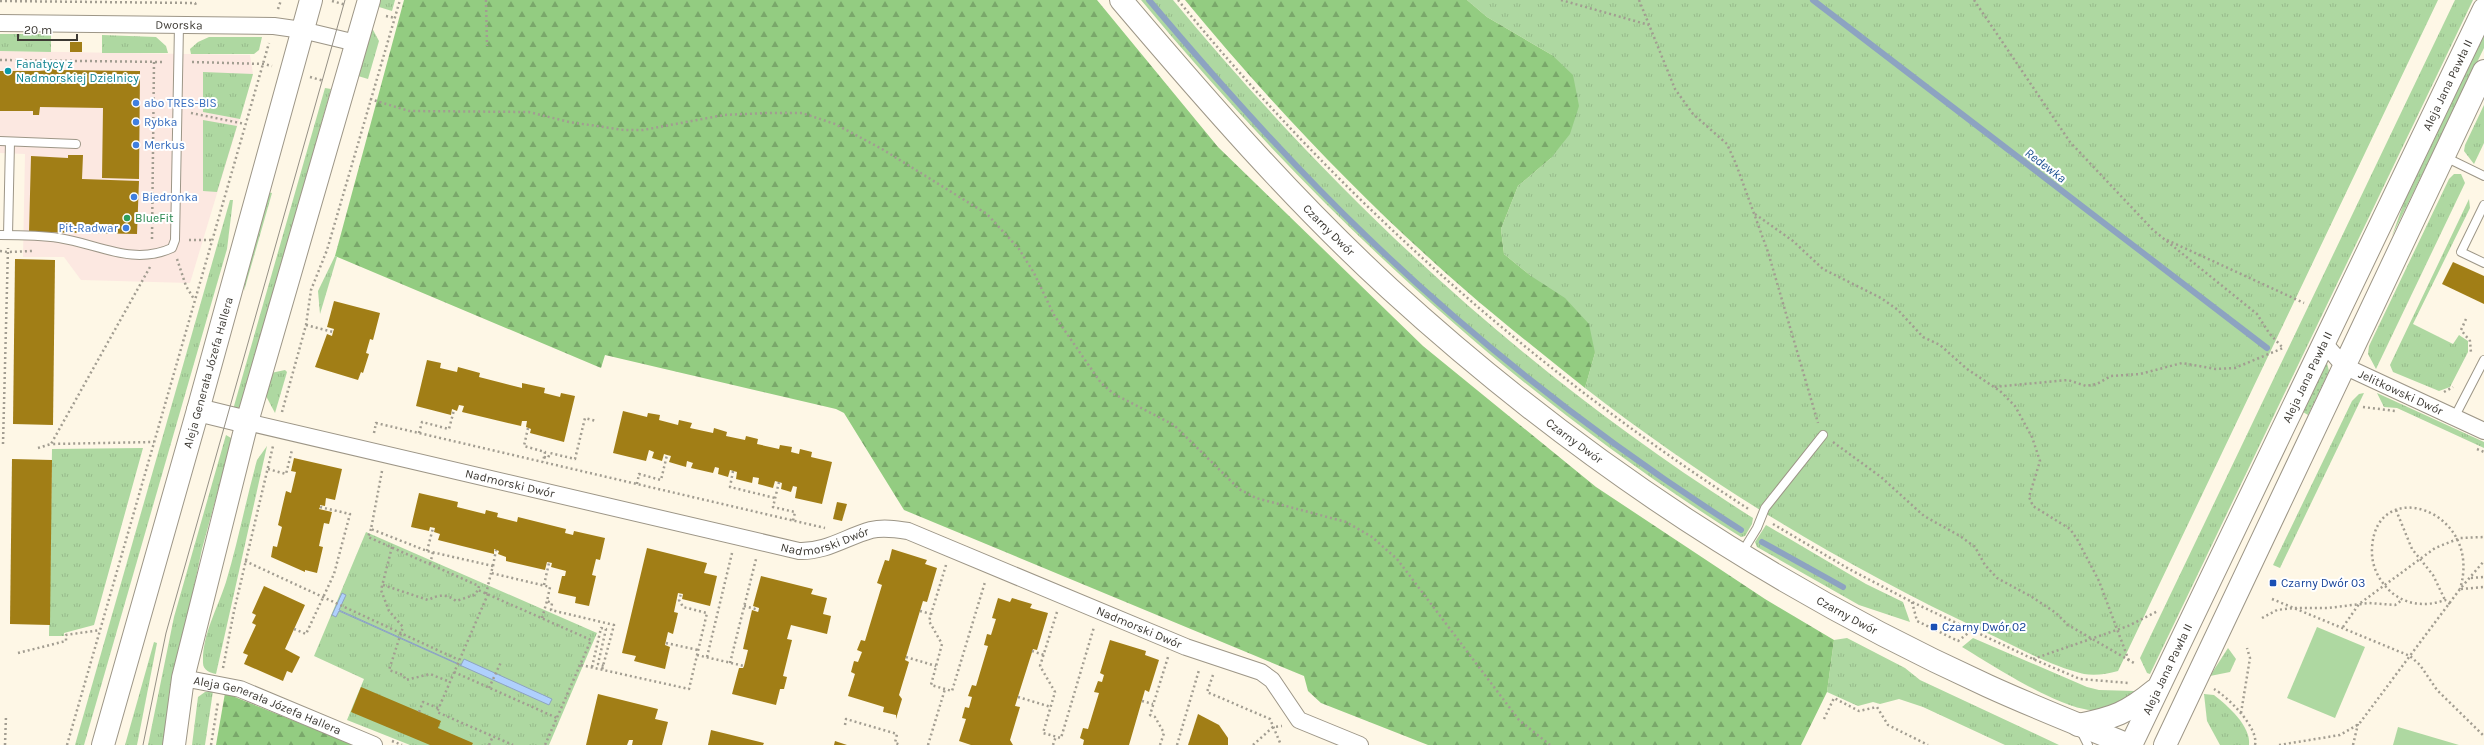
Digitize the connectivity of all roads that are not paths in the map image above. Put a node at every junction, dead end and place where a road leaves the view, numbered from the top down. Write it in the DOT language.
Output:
graph roads {
  1 [pos="311,0"];
  2 [pos="369,0"];
  3 [pos="1121,0"];
  4 [pos="2484,9"];
  5 [pos="0,23"];
  6 [pos="179,25"];
  7 [pos="302,30"];
  8 [pos="356,42"];
  9 [pos="2484,71"];
  10 [pos="0,141"];
  11 [pos="10,142"];
  12 [pos="76,144"];
  13 [pos="2443,156"];
  14 [pos="2484,176"];
  15 [pos="2484,205"];
  16 [pos="4,235"];
  17 [pos="2484,263"];
  18 [pos="2324,343"];
  19 [pos="2484,360"];
  20 [pos="2344,366"];
  21 [pos="198,410"];
  22 [pos="2454,418"];
  23 [pos="247,422"];
  24 [pos="2484,431"];
  25 [pos="1823,435"];
  26 [pos="1740,555"];
  27 [pos="183,678"];
  28 [pos="2159,686"];
  29 [pos="2078,724"];
  30 [pos="102,745"];
  31 [pos="174,745"];
  32 [pos="374,745"];
  33 [pos="1360,745"];
  34 [pos="2088,745"];
  35 [pos="2130,745"];
  36 [pos="2165,745"];
  1 -- 7 [label="main road, Aleja Generała Józefa Hallera"];
  2 -- 8 [label="main road, Aleja Generała Józefa Hallera"];
  3 -- 26 [label="main road, Czarny Dwór"];
  4 -- 18 [label="main road, Aleja Jana Pawła II"];
  5 -- 6 [label="street, Dworska"];
  6 -- 7 [label="street, Dworska"];
  6 -- 16 [label="lane"];
  7 -- 8 [label="street, Dworska"];
  7 -- 21 [label="main road, Aleja Generała Józefa Hallera"];
  8 -- 23 [label="main road, Aleja Generała Józefa Hallera"];
  9 -- 13 [label="main road"];
  10 -- 11 [label="lane"];
  11 -- 12 [label="lane"];
  11 -- 16 [label="lane"];
  13 -- 14 [label="lane"];
  13 -- 20 [label="main road"];
  15 -- 17 [label="lane"];
  18 -- 20 [label="street, Jelitkowski Dwór"];
  18 -- 28 [label="main road, Aleja Jana Pawła II"];
  19 -- 22 [label="lane"];
  20 -- 22 [label="street, Jelitkowski Dwór"];
  20 -- 36 [label="main road"];
  21 -- 23 [label="main road"];
  21 -- 30 [label="main road, Aleja Generała Józefa Hallera"];
  22 -- 24 [label="street, Jelitkowski Dwór"];
  23 -- 27 [label="main road, Aleja Generała Józefa Hallera"];
  23 -- 33 [label="street, Nadmorski Dwór"];
  25 -- 26 [label="lane"];
  26 -- 29 [label="main road, Czarny Dwór"];
  27 -- 31 [label="main road, Aleja Generała Józefa Hallera"];
  27 -- 32 [label="street, Aleja Generała Józefa Hallera"];
  28 -- 29 [label="main road"];
  28 -- 35 [label="main road, Aleja Jana Pawła II"];
  29 -- 34 [label="lane"];
  29 -- 35 [label="main road, Czarny Dwór"];
}
